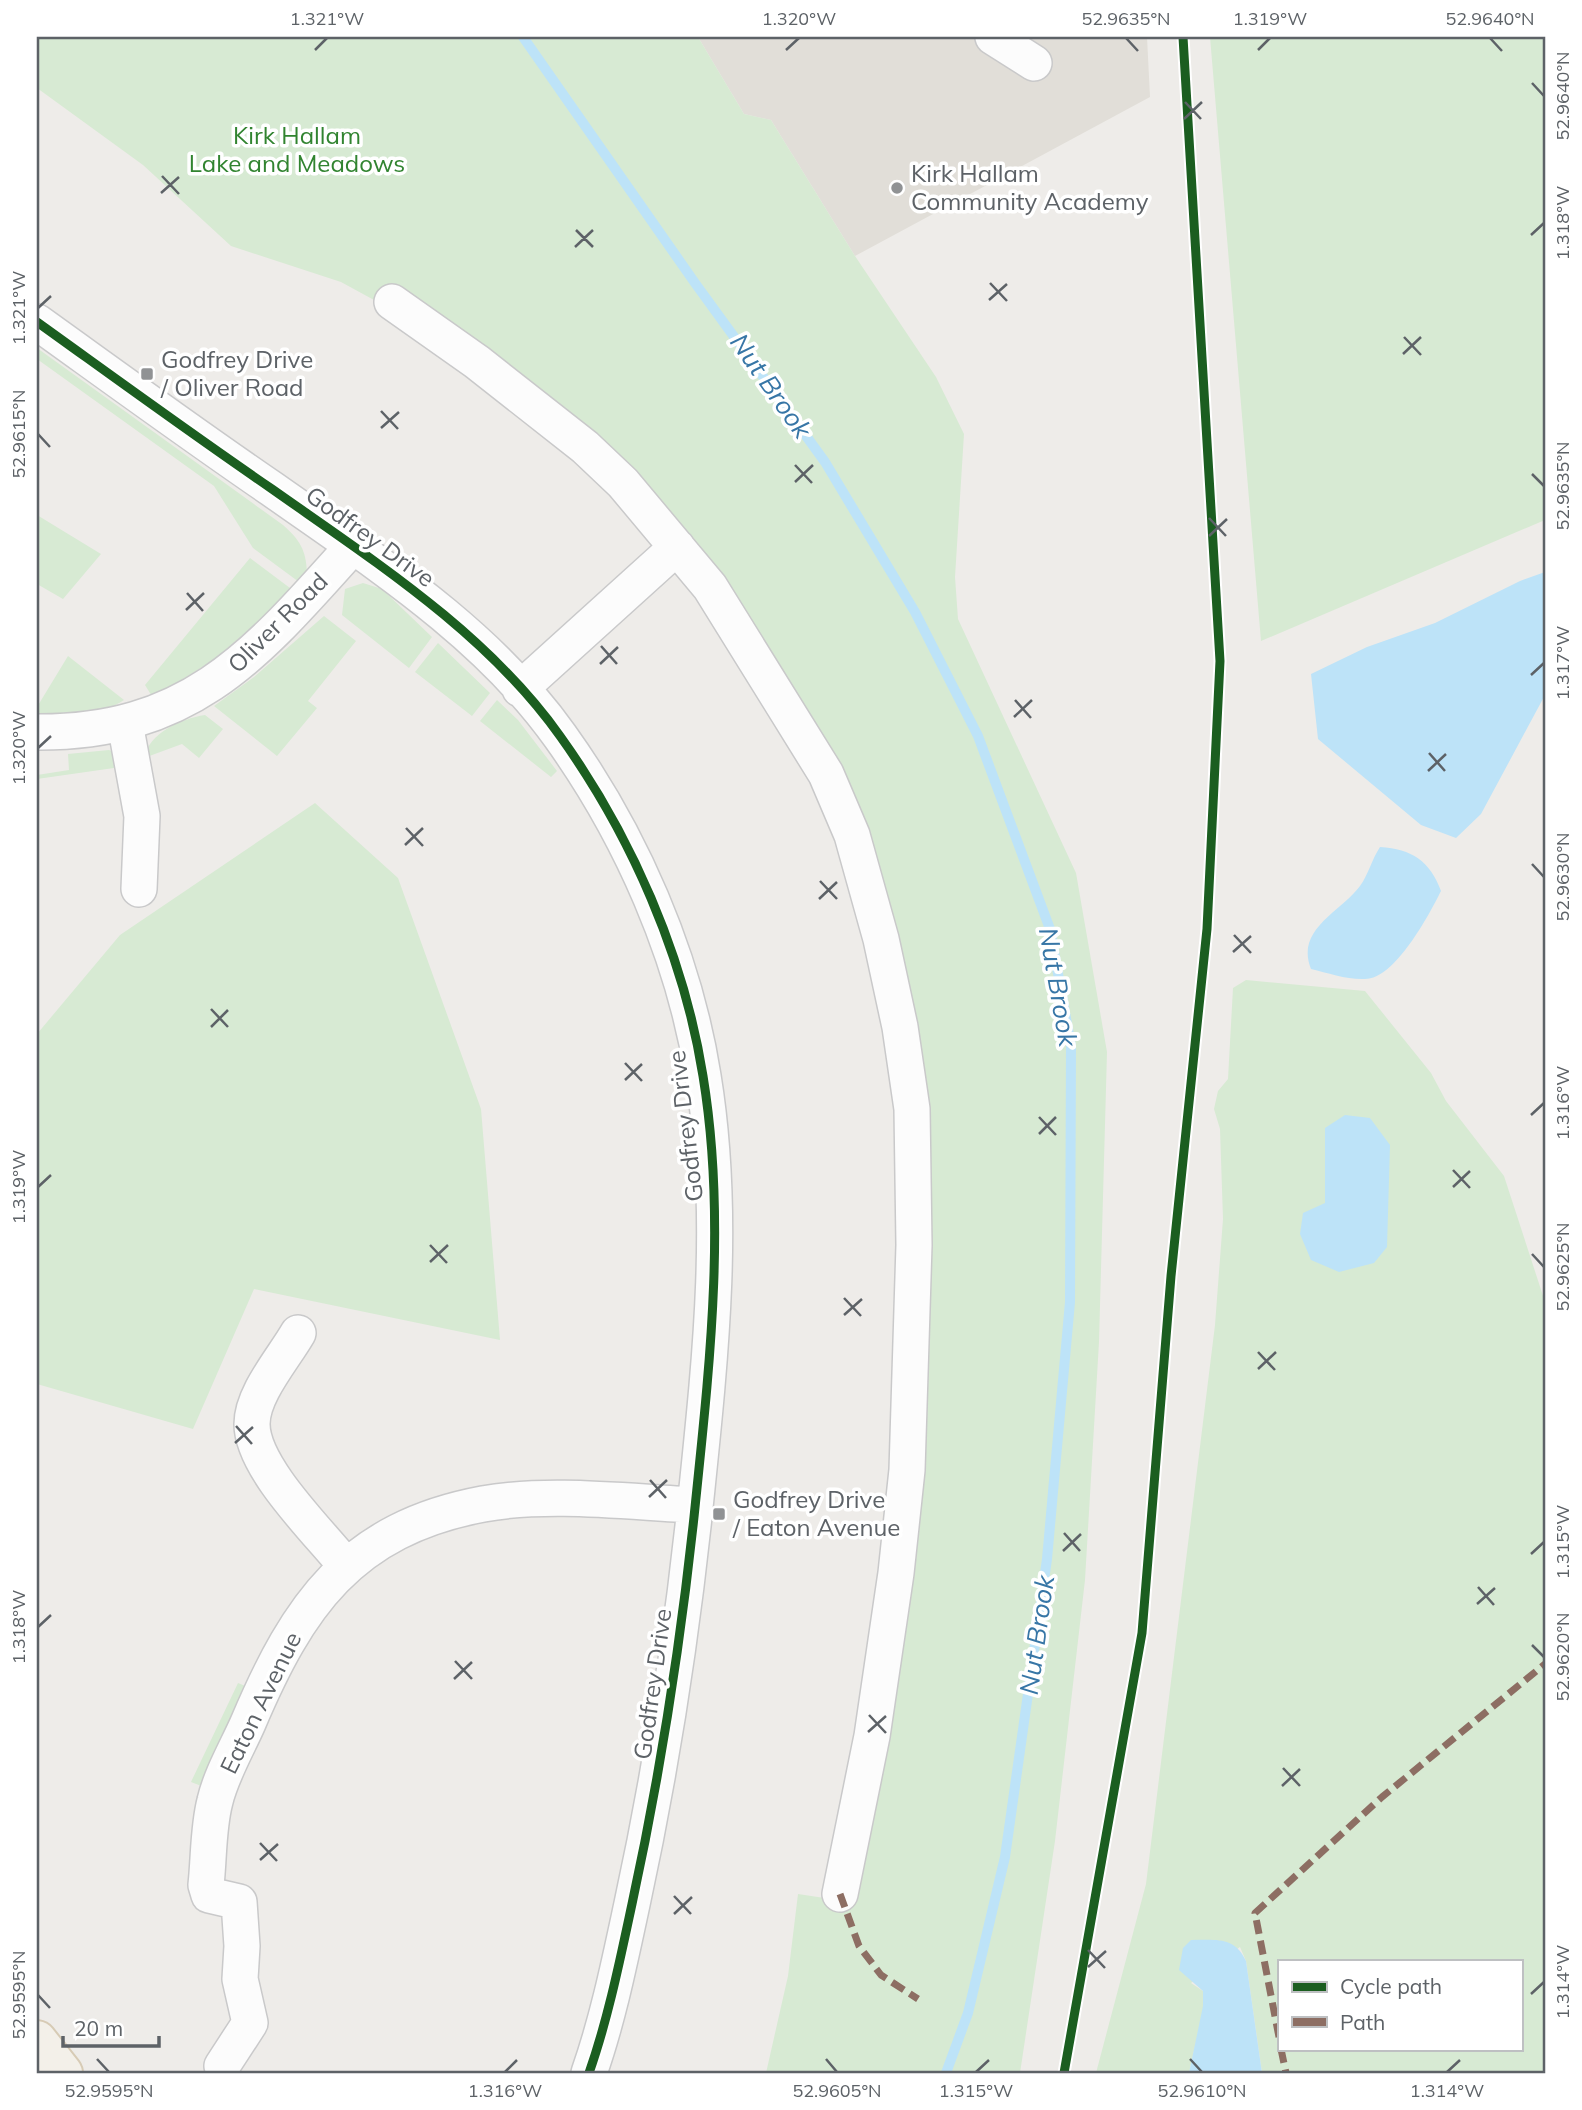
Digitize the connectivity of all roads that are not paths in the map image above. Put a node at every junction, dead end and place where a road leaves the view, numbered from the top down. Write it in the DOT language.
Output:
graph roads {
  1 [pos="993,37"];
  2 [pos="1034,63"];
  3 [pos="392,302"];
  4 [pos="37,322"];
  5 [pos="353,546"];
  6 [pos="677,547"];
  7 [pos="520,689"];
  8 [pos="125,723"];
  9 [pos="37,732"];
  10 [pos="139,889"];
  11 [pos="298,1333"];
  12 [pos="695,1505"];
  13 [pos="346,1566"];
  14 [pos="839,1894"];
  15 [pos="37,2040"];
  16 [pos="222,2066"];
  17 [pos="63,2073"];
  18 [pos="589,2073"];
  1 -- 2 [label="street"];
  3 -- 6 [label="street"];
  4 -- 5 [label="street, Godfrey Drive"];
  5 -- 7 [label="street, Godfrey Drive"];
  5 -- 8 [label="street, Oliver Road"];
  6 -- 7 [label="street"];
  6 -- 14 [label="street"];
  7 -- 12 [label="street, Godfrey Drive"];
  8 -- 9 [label="street, Oliver Road"];
  8 -- 10 [label="street"];
  11 -- 13 [label="street"];
  12 -- 13 [label="street, Eaton Avenue"];
  12 -- 18 [label="street, Godfrey Drive"];
  13 -- 16 [label="street, Eaton Avenue"];
  15 -- 17 [label="main road"];
}
